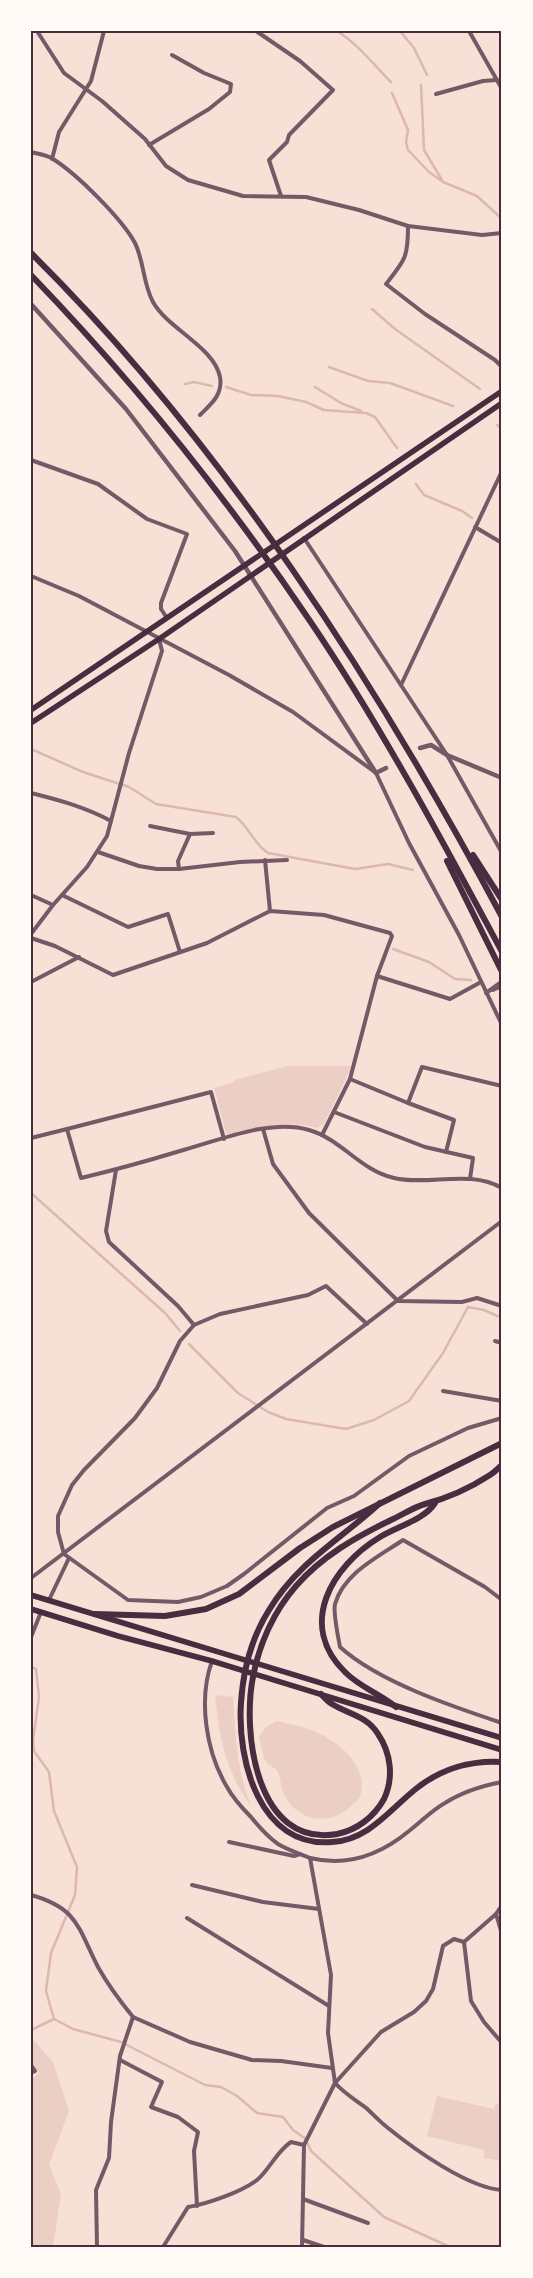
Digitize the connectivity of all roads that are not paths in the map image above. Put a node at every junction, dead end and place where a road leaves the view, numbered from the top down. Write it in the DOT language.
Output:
graph roads {
  1 [pos="37,31"];
  2 [pos="104,31"];
  3 [pos="256,31"];
  4 [pos="469,31"];
  5 [pos="172,55"];
  6 [pos="497,80"];
  7 [pos="502,89"];
  8 [pos="86,90"];
  9 [pos="436,94"];
  10 [pos="149,145"];
  11 [pos="31,152"];
  12 [pos="52,159"];
  13 [pos="280,196"];
  14 [pos="408,226"];
  15 [pos="502,234"];
  16 [pos="31,253"];
  17 [pos="31,275"];
  18 [pos="31,304"];
  19 [pos="502,367"];
  20 [pos="502,390"];
  21 [pos="502,403"];
  22 [pos="200,415"];
  23 [pos="31,460"];
  24 [pos="502,471"];
  25 [pos="475,527"];
  26 [pos="304,538"];
  27 [pos="502,543"];
  28 [pos="245,565"];
  29 [pos="251,575"];
  30 [pos="31,576"];
  31 [pos="167,618"];
  32 [pos="146,632"];
  33 [pos="159,639"];
  34 [pos="401,684"];
  35 [pos="31,710"];
  36 [pos="31,723"];
  37 [pos="420,748"];
  38 [pos="447,755"];
  39 [pos="386,768"];
  40 [pos="376,774"];
  41 [pos="502,778"];
  42 [pos="428,784"];
  43 [pos="411,788"];
  44 [pos="31,793"];
  45 [pos="111,820"];
  46 [pos="150,826"];
  47 [pos="212,832"];
  48 [pos="190,834"];
  49 [pos="98,852"];
  50 [pos="502,853"];
  51 [pos="265,860"];
  52 [pos="287,860"];
  53 [pos="179,870"];
  54 [pos="31,895"];
  55 [pos="62,895"];
  56 [pos="502,900"];
  57 [pos="53,905"];
  58 [pos="270,911"];
  59 [pos="502,917"];
  60 [pos="31,934"];
  61 [pos="31,938"];
  62 [pos="180,952"];
  63 [pos="502,952"];
  64 [pos="79,957"];
  65 [pos="502,972"];
  66 [pos="377,976"];
  67 [pos="31,982"];
  68 [pos="481,982"];
  69 [pos="501,984"];
  70 [pos="486,993"];
  71 [pos="502,1025"];
  72 [pos="350,1078"];
  73 [pos="502,1086"];
  74 [pos="408,1103"];
  75 [pos="334,1112"];
  76 [pos="67,1129"];
  77 [pos="263,1129"];
  78 [pos="322,1135"];
  79 [pos="31,1138"];
  80 [pos="224,1139"];
  81 [pos="446,1152"];
  82 [pos="116,1170"];
  83 [pos="470,1179"];
  84 [pos="502,1188"];
  85 [pos="502,1221"];
  86 [pos="398,1301"];
  87 [pos="502,1306"];
  88 [pos="367,1324"];
  89 [pos="194,1325"];
  90 [pos="495,1341"];
  91 [pos="502,1343"];
  92 [pos="443,1391"];
  93 [pos="502,1401"];
  94 [pos="502,1418"];
  95 [pos="502,1443"];
  96 [pos="502,1465"];
  97 [pos="502,1473"];
  98 [pos="492,1474"];
  99 [pos="380,1503"];
  100 [pos="435,1503"];
  101 [pos="64,1554"];
  102 [pos="69,1558"];
  103 [pos="31,1578"];
  104 [pos="31,1595"];
  105 [pos="49,1600"];
  106 [pos="502,1600"];
  107 [pos="31,1609"];
  108 [pos="41,1612"];
  109 [pos="95,1614"];
  110 [pos="31,1637"];
  111 [pos="212,1660"];
  112 [pos="321,1694"];
  113 [pos="396,1707"];
  114 [pos="502,1722"];
  115 [pos="502,1738"];
  116 [pos="502,1750"];
  117 [pos="502,1762"];
  118 [pos="502,1782"];
  119 [pos="229,1842"];
  120 [pos="300,1854"];
  121 [pos="310,1858"];
  122 [pos="192,1885"];
  123 [pos="31,1895"];
  124 [pos="502,1905"];
  125 [pos="319,1909"];
  126 [pos="496,1914"];
  127 [pos="187,1918"];
  128 [pos="502,1934"];
  129 [pos="464,1942"];
  130 [pos="329,2006"];
  131 [pos="133,2017"];
  132 [pos="502,2043"];
  133 [pos="120,2060"];
  134 [pos="31,2066"];
  135 [pos="332,2068"];
  136 [pos="31,2073"];
  137 [pos="335,2083"];
  138 [pos="304,2145"];
  139 [pos="502,2190"];
  140 [pos="303,2199"];
  141 [pos="197,2206"];
  142 [pos="368,2224"];
  143 [pos="303,2240"];
  144 [pos="97,2247"];
  145 [pos="163,2247"];
  146 [pos="302,2247"];
  147 [pos="324,2247"];
  1 -- 8 [label="street"];
  2 -- 8 [label="street"];
  3 -- 13 [label="street"];
  4 -- 6 [label="street"];
  5 -- 10 [label="street"];
  6 -- 7 [label="street"];
  6 -- 9 [label="street"];
  8 -- 10 [label="street"];
  8 -- 12 [label="street"];
  10 -- 13 [label="street"];
  11 -- 12 [label="street"];
  12 -- 22 [label="street"];
  13 -- 14 [label="street"];
  14 -- 15 [label="street"];
  14 -- 19 [label="street"];
  16 -- 42 [label="highway"];
  17 -- 43 [label="highway"];
  18 -- 28 [label="street"];
  20 -- 28 [label="main road"];
  21 -- 26 [label="main road"];
  23 -- 31 [label="street"];
  24 -- 25 [label="street"];
  25 -- 27 [label="street"];
  25 -- 34 [label="street"];
  26 -- 29 [label="main road"];
  26 -- 34 [label="street"];
  28 -- 29 [label="street"];
  28 -- 31 [label="main road"];
  29 -- 33 [label="main road"];
  29 -- 40 [label="street"];
  30 -- 32 [label="street"];
  31 -- 32 [label="main road"];
  32 -- 33 [label="street"];
  32 -- 35 [label="main road"];
  33 -- 36 [label="main road"];
  33 -- 40 [label="street"];
  33 -- 45 [label="street"];
  34 -- 38 [label="street"];
  37 -- 38 [label="street"];
  38 -- 41 [label="street"];
  38 -- 50 [label="street"];
  39 -- 40 [label="street"];
  40 -- 68 [label="street"];
  42 -- 56 [label="highway"];
  42 -- 59 [label="highway"];
  43 -- 63 [label="highway"];
  43 -- 65 [label="highway"];
  44 -- 45 [label="street"];
  45 -- 49 [label="street"];
  46 -- 48 [label="street"];
  47 -- 48 [label="street"];
  48 -- 53 [label="street"];
  49 -- 53 [label="street"];
  49 -- 55 [label="street"];
  51 -- 52 [label="street"];
  51 -- 53 [label="street"];
  51 -- 58 [label="street"];
  54 -- 57 [label="street"];
  55 -- 57 [label="street"];
  55 -- 62 [label="street"];
  57 -- 60 [label="street"];
  58 -- 62 [label="street"];
  58 -- 66 [label="street"];
  61 -- 64 [label="street"];
  62 -- 64 [label="street"];
  64 -- 67 [label="street"];
  66 -- 68 [label="street"];
  66 -- 72 [label="street"];
  68 -- 70 [label="street"];
  69 -- 70 [label="street"];
  70 -- 71 [label="street"];
  72 -- 74 [label="street"];
  72 -- 75 [label="street"];
  73 -- 74 [label="street"];
  74 -- 81 [label="street"];
  75 -- 78 [label="street"];
  75 -- 81 [label="street"];
  76 -- 79 [label="street"];
  76 -- 80 [label="street"];
  76 -- 82 [label="street"];
  77 -- 78 [label="street"];
  77 -- 80 [label="street"];
  77 -- 86 [label="street"];
  78 -- 83 [label="street"];
  80 -- 82 [label="street"];
  81 -- 83 [label="street"];
  82 -- 89 [label="street"];
  83 -- 84 [label="street"];
  85 -- 86 [label="street"];
  86 -- 87 [label="street"];
  86 -- 88 [label="street"];
  88 -- 89 [label="street"];
  88 -- 101 [label="street"];
  89 -- 101 [label="street"];
  90 -- 91 [label="street"];
  92 -- 93 [label="street"];
  94 -- 102 [label="street"];
  95 -- 99 [label="highway"];
  96 -- 98 [label="highway"];
  97 -- 98 [label="highway"];
  98 -- 100 [label="highway"];
  99 -- 109 [label="highway"];
  99 -- 117 [label="highway"];
  100 -- 112 [label="highway"];
  100 -- 113 [label="highway"];
  101 -- 102 [label="street"];
  101 -- 103 [label="street"];
  102 -- 105 [label="street"];
  104 -- 105 [label="main road"];
  105 -- 109 [label="main road"];
  106 -- 114 [label="street"];
  107 -- 108 [label="main road"];
  108 -- 110 [label="street"];
  108 -- 111 [label="main road"];
  109 -- 113 [label="main road"];
  111 -- 112 [label="main road"];
  111 -- 120 [label="street"];
  112 -- 116 [label="main road"];
  113 -- 115 [label="main road"];
  118 -- 121 [label="street"];
  119 -- 120 [label="street"];
  120 -- 121 [label="street"];
  121 -- 125 [label="street"];
  122 -- 125 [label="street"];
  123 -- 131 [label="street"];
  124 -- 126 [label="street"];
  125 -- 130 [label="street"];
  126 -- 128 [label="street"];
  126 -- 129 [label="street"];
  127 -- 130 [label="street"];
  129 -- 132 [label="street"];
  129 -- 137 [label="street"];
  130 -- 135 [label="street"];
  131 -- 133 [label="street"];
  131 -- 135 [label="street"];
  133 -- 141 [label="street"];
  133 -- 144 [label="street"];
  134 -- 136 [label="street"];
  135 -- 137 [label="street"];
  137 -- 138 [label="street"];
  137 -- 139 [label="street"];
  138 -- 140 [label="street"];
  138 -- 141 [label="street"];
  140 -- 142 [label="street"];
  140 -- 143 [label="street"];
  141 -- 145 [label="street"];
  143 -- 146 [label="street"];
  143 -- 147 [label="street"];
}
